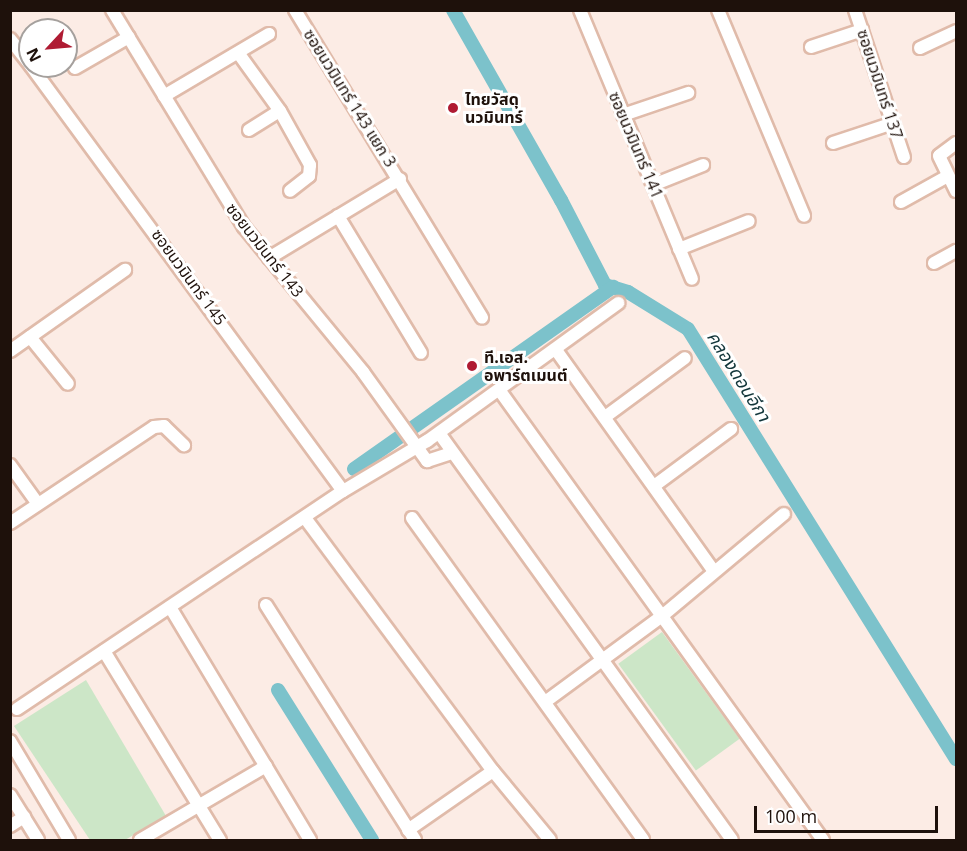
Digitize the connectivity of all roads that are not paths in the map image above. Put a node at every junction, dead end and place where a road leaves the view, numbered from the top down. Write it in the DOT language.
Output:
graph roads {
  1 [pos="112,10"];
  2 [pos="295,10"];
  3 [pos="580,10"];
  4 [pos="718,10"];
  5 [pos="855,10"];
  6 [pos="862,30"];
  7 [pos="957,31"];
  8 [pos="269,34"];
  9 [pos="129,37"];
  10 [pos="812,47"];
  11 [pos="920,48"];
  12 [pos="239,54"];
  13 [pos="78,66"];
  14 [pos="39,78"];
  15 [pos="688,93"];
  16 [pos="164,96"];
  17 [pos="280,111"];
  18 [pos="623,115"];
  19 [pos="893,123"];
  20 [pos="249,130"];
  21 [pos="833,142"];
  22 [pos="957,143"];
  23 [pos="904,157"];
  24 [pos="703,165"];
  25 [pos="948,176"];
  26 [pos="400,179"];
  27 [pos="653,185"];
  28 [pos="290,191"];
  29 [pos="957,191"];
  30 [pos="901,202"];
  31 [pos="338,216"];
  32 [pos="804,216"];
  33 [pos="749,221"];
  34 [pos="679,249"];
  35 [pos="957,251"];
  36 [pos="269,258"];
  37 [pos="934,263"];
  38 [pos="125,270"];
  39 [pos="692,279"];
  40 [pos="618,303"];
  41 [pos="482,318"];
  42 [pos="30,337"];
  43 [pos="556,350"];
  44 [pos="10,351"];
  45 [pos="421,353"];
  46 [pos="685,358"];
  47 [pos="68,384"];
  48 [pos="500,391"];
  49 [pos="605,417"];
  50 [pos="731,429"];
  51 [pos="439,433"];
  52 [pos="184,445"];
  53 [pos="418,447"];
  54 [pos="451,453"];
  55 [pos="10,465"];
  56 [pos="654,486"];
  57 [pos="343,491"];
  58 [pos="38,504"];
  59 [pos="784,514"];
  60 [pos="304,518"];
  61 [pos="412,518"];
  62 [pos="10,523"];
  63 [pos="713,570"];
  64 [pos="266,605"];
  65 [pos="170,607"];
  66 [pos="662,616"];
  67 [pos="104,651"];
  68 [pos="603,661"];
  69 [pos="544,702"];
  70 [pos="17,709"];
  71 [pos="10,741"];
  72 [pos="266,766"];
  73 [pos="493,771"];
  74 [pos="10,795"];
  75 [pos="199,805"];
  76 [pos="24,817"];
  77 [pos="10,826"];
  78 [pos="412,835"];
  79 [pos="38,840"];
  80 [pos="69,840"];
  81 [pos="141,840"];
  82 [pos="220,840"];
  83 [pos="310,840"];
  84 [pos="550,840"];
  85 [pos="644,840"];
  86 [pos="732,840"];
  87 [pos="823,840"];
  1 -- 9 [label="street, ซอยนวมินทร์ 143"];
  2 -- 26 [label="street, ซอยนวมินทร์ 143 แยก 3"];
  3 -- 18 [label="street, ซอยนวมินทร์ 141"];
  4 -- 32 [label="street"];
  5 -- 6 [label="street, ซอยนวมินทร์ 137"];
  6 -- 10 [label="street"];
  6 -- 19 [label="street, ซอยนวมินทร์ 137"];
  7 -- 11 [label="street"];
  8 -- 12 [label="street"];
  9 -- 13 [label="street"];
  9 -- 16 [label="street, ซอยนวมินทร์ 143"];
  12 -- 16 [label="street"];
  12 -- 17 [label="street"];
  14 -- 57 [label="street, ซอยนวมินทร์ 145"];
  15 -- 18 [label="street"];
  16 -- 36 [label="street, ซอยนวมินทร์ 143"];
  17 -- 20 [label="street"];
  17 -- 28 [label="street"];
  18 -- 27 [label="street, ซอยนวมินทร์ 141"];
  19 -- 21 [label="street"];
  19 -- 23 [label="street, ซอยนวมินทร์ 137"];
  22 -- 25 [label="street"];
  24 -- 27 [label="street"];
  25 -- 29 [label="street"];
  25 -- 30 [label="street"];
  26 -- 31 [label="street, ซอยนวมินทร์ 143 แยก 3"];
  26 -- 41 [label="street"];
  27 -- 34 [label="street, ซอยนวมินทร์ 141"];
  31 -- 36 [label="street, ซอยนวมินทร์ 143 แยก 3"];
  31 -- 45 [label="street"];
  33 -- 34 [label="street"];
  34 -- 39 [label="street, ซอยนวมินทร์ 141"];
  35 -- 37 [label="street"];
  36 -- 53 [label="street, ซอยนวมินทร์ 143"];
  38 -- 42 [label="street"];
  40 -- 43 [label="street"];
  42 -- 44 [label="street"];
  42 -- 47 [label="street"];
  43 -- 48 [label="street"];
  43 -- 49 [label="street"];
  46 -- 49 [label="street"];
  48 -- 51 [label="street"];
  48 -- 66 [label="street"];
  49 -- 56 [label="street"];
  50 -- 56 [label="street"];
  51 -- 53 [label="street"];
  51 -- 54 [label="street"];
  52 -- 58 [label="street"];
  53 -- 54 [label="street"];
  53 -- 57 [label="street"];
  54 -- 68 [label="street"];
  55 -- 58 [label="street"];
  56 -- 63 [label="street"];
  57 -- 60 [label="street"];
  58 -- 62 [label="street"];
  59 -- 63 [label="street"];
  60 -- 65 [label="street"];
  60 -- 73 [label="street"];
  61 -- 69 [label="street"];
  63 -- 66 [label="street"];
  64 -- 78 [label="street"];
  65 -- 67 [label="street"];
  65 -- 72 [label="street"];
  66 -- 68 [label="street"];
  66 -- 87 [label="street"];
  67 -- 70 [label="street"];
  67 -- 75 [label="street"];
  68 -- 69 [label="street"];
  68 -- 86 [label="street"];
  69 -- 85 [label="street"];
  71 -- 80 [label="street"];
  72 -- 75 [label="street"];
  72 -- 83 [label="street"];
  73 -- 78 [label="street"];
  73 -- 84 [label="street"];
  74 -- 76 [label="street"];
  75 -- 81 [label="street"];
  75 -- 82 [label="street"];
  76 -- 77 [label="street"];
  76 -- 79 [label="street"];
}
